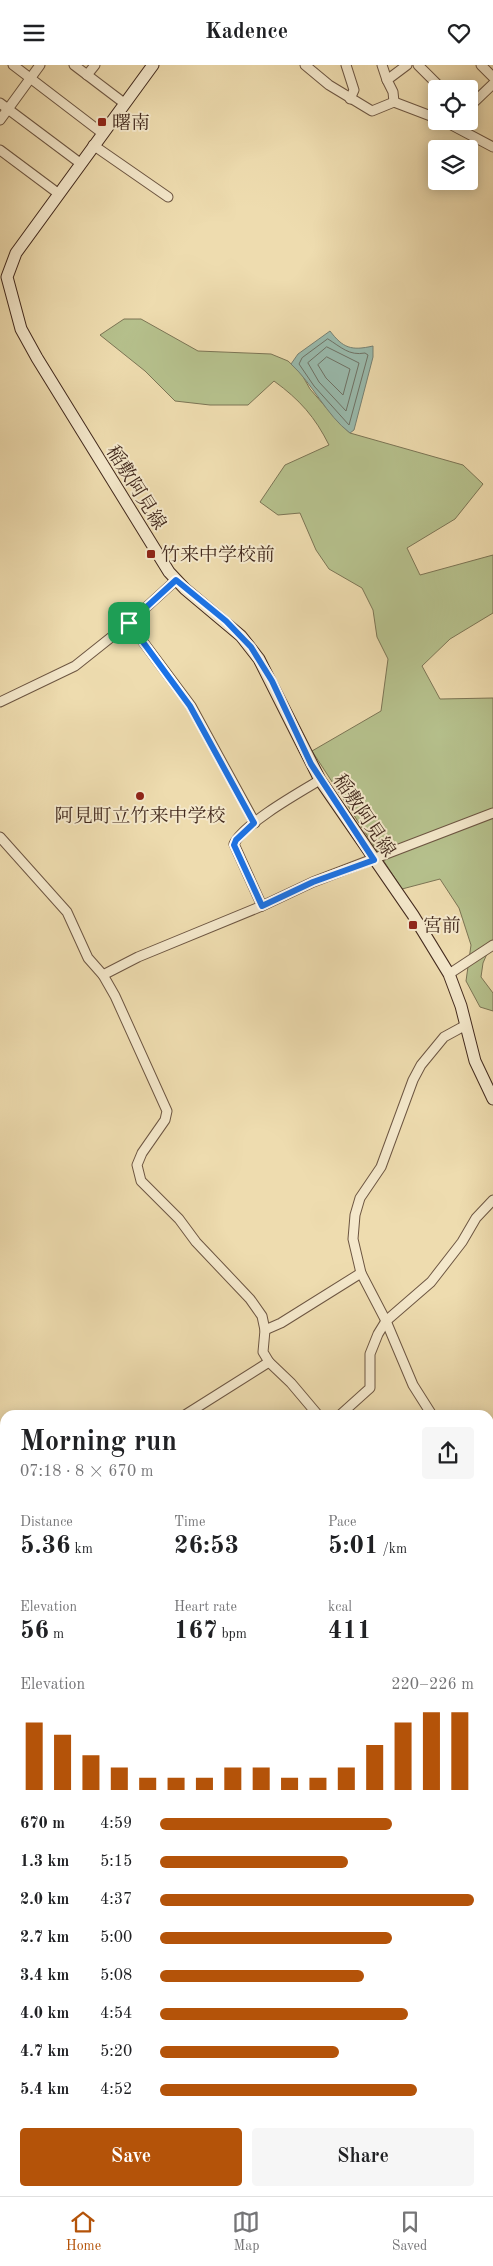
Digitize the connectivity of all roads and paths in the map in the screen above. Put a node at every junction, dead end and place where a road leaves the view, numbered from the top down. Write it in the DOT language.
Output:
graph roads {
  1 [pos="13,65"];
  2 [pos="40,65"];
  3 [pos="74,65"];
  4 [pos="95,65"];
  5 [pos="153,65"];
  6 [pos="305,65"];
  7 [pos="346,65"];
  8 [pos="382,65"];
  9 [pos="407,65"];
  10 [pos="418,65"];
  11 [pos="481,65"];
  12 [pos="87,75"];
  13 [pos="493,77"];
  14 [pos="30,78"];
  15 [pos="387,80"];
  16 [pos="433,80"];
  17 [pos="493,84"];
  18 [pos="478,98"];
  19 [pos="350,99"];
  20 [pos="394,102"];
  21 [pos="0,103"];
  22 [pos="124,103"];
  23 [pos="8,109"];
  24 [pos="428,115"];
  25 [pos="0,120"];
  26 [pos="466,130"];
  27 [pos="102,133"];
  28 [pos="492,143"];
  29 [pos="94,145"];
  30 [pos="0,150"];
  31 [pos="80,163"];
  32 [pos="59,194"];
  33 [pos="168,197"];
  34 [pos="2,276"];
  35 [pos="176,580"];
  36 [pos="129,623"];
  37 [pos="0,702"];
  38 [pos="320,779"];
  39 [pos="493,813"];
  40 [pos="254,823"];
  41 [pos="0,837"];
  42 [pos="374,860"];
  43 [pos="262,906"];
  44 [pos="493,945"];
  45 [pos="449,974"];
  46 [pos="103,975"];
  47 [pos="466,1025"];
  48 [pos="493,1099"];
  49 [pos="493,1200"];
  50 [pos="360,1273"];
  51 [pos="386,1321"];
  52 [pos="265,1330"];
  53 [pos="269,1362"];
  54 [pos="193,1410"];
  55 [pos="314,1410"];
  56 [pos="346,1410"];
  57 [pos="429,1410"];
  1 -- 14 [label="street"];
  2 -- 14 [label="street"];
  3 -- 12 [label="street"];
  4 -- 12 [label="street"];
  5 -- 22 [label="main road, 稲敷阿見線"];
  6 -- 19 [label="street"];
  7 -- 19 [label="street"];
  8 -- 15 [label="street"];
  9 -- 15 [label="street"];
  10 -- 16 [label="street"];
  11 -- 13 [label="street"];
  12 -- 22 [label="street"];
  14 -- 23 [label="street"];
  14 -- 27 [label="street"];
  15 -- 20 [label="street"];
  17 -- 18 [label="street"];
  19 -- 20 [label="street"];
  20 -- 24 [label="street"];
  21 -- 23 [label="street"];
  22 -- 27 [label="main road, 稲敷阿見線"];
  23 -- 25 [label="street"];
  23 -- 31 [label="street"];
  26 -- 28 [label="street"];
  27 -- 29 [label="main road, 稲敷阿見線"];
  29 -- 31 [label="main road, 稲敷阿見線"];
  29 -- 33 [label="street"];
  30 -- 32 [label="street"];
  31 -- 32 [label="main road, 稲敷阿見線"];
  32 -- 34 [label="main road, 稲敷阿見線"];
  34 -- 35 [label="main road, 稲敷阿見線"];
  35 -- 36 [label="street"];
  35 -- 38 [label="main road, 稲敷阿見線"];
  36 -- 37 [label="street"];
  36 -- 40 [label="street"];
  38 -- 40 [label="street"];
  38 -- 42 [label="main road, 稲敷阿見線"];
  39 -- 42 [label="street"];
  40 -- 43 [label="street"];
  41 -- 46 [label="street"];
  42 -- 43 [label="street"];
  42 -- 45 [label="main road, 稲敷阿見線"];
  43 -- 46 [label="street"];
  44 -- 45 [label="street"];
  45 -- 47 [label="main road, 稲敷阿見線"];
  46 -- 52 [label="street"];
  47 -- 48 [label="main road, 稲敷阿見線"];
  47 -- 50 [label="street"];
  49 -- 51 [label="street"];
  50 -- 51 [label="street"];
  50 -- 52 [label="street"];
  51 -- 56 [label="street"];
  51 -- 57 [label="street"];
  52 -- 53 [label="street"];
  53 -- 54 [label="street"];
  53 -- 55 [label="street"];
}
